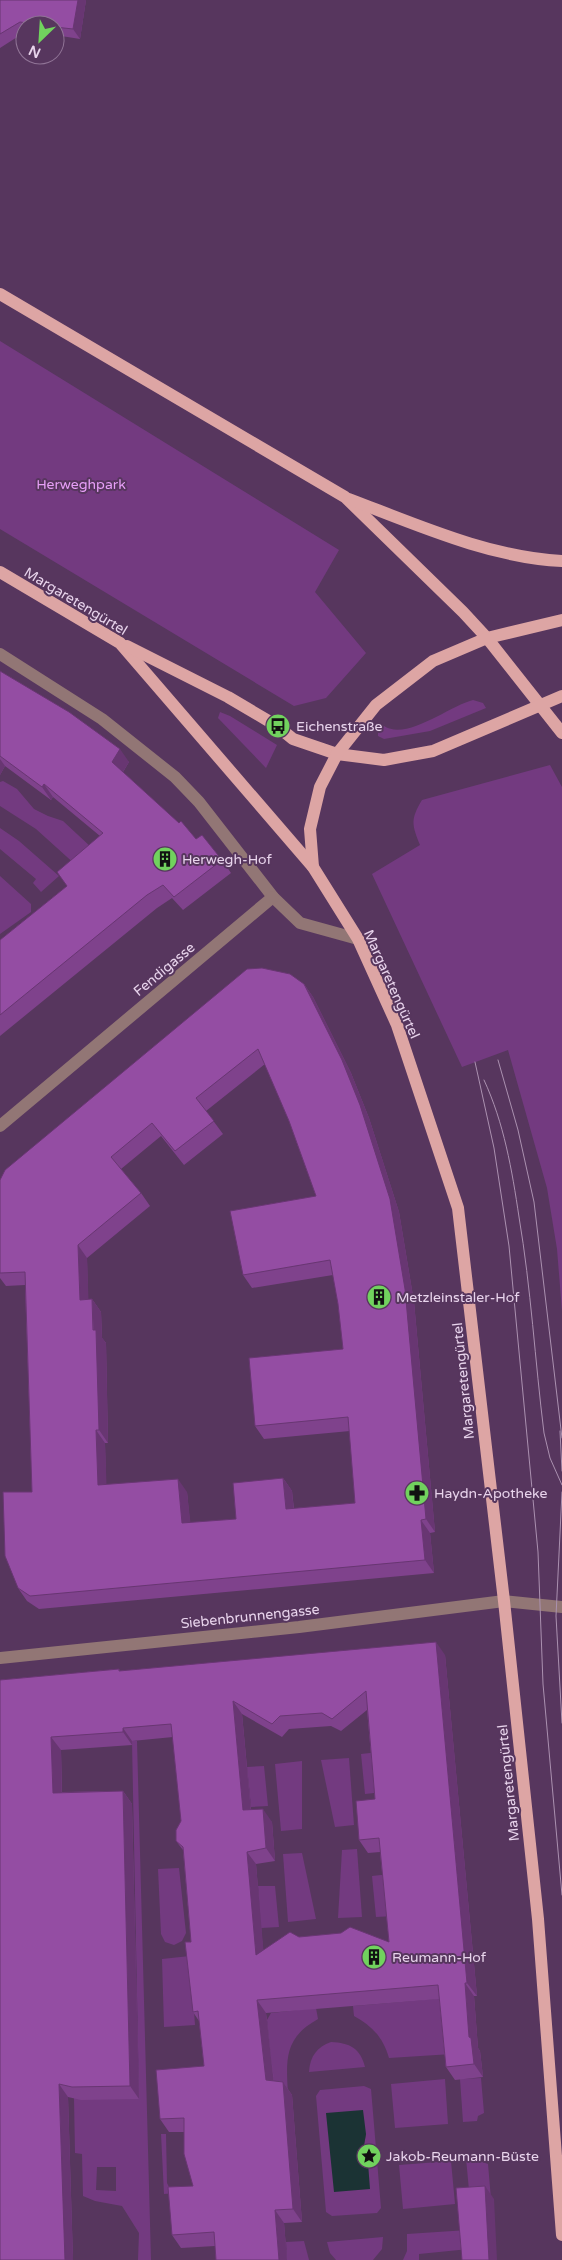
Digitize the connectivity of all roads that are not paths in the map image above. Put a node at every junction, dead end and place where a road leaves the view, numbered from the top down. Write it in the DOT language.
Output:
graph roads {
  1 [pos="0,294"];
  2 [pos="345,498"];
  3 [pos="562,561"];
  4 [pos="0,572"];
  5 [pos="562,620"];
  6 [pos="487,638"];
  7 [pos="120,643"];
  8 [pos="0,654"];
  9 [pos="562,696"];
  10 [pos="541,705"];
  11 [pos="562,733"];
  12 [pos="337,754"];
  13 [pos="313,867"];
  14 [pos="273,897"];
  15 [pos="358,939"];
  16 [pos="0,1126"];
  17 [pos="504,1601"];
  18 [pos="562,1607"];
  19 [pos="0,1658"];
  20 [pos="562,2235"];
  1 -- 2 [label="main road"];
  2 -- 3 [label="main road"];
  2 -- 6 [label="main road"];
  4 -- 7 [label="main road, Margaretengürtel"];
  5 -- 6 [label="main road"];
  6 -- 10 [label="main road"];
  6 -- 12 [label="main road"];
  7 -- 12 [label="main road"];
  7 -- 13 [label="main road, Margaretengürtel"];
  8 -- 14 [label="street"];
  9 -- 10 [label="main road"];
  10 -- 11 [label="main road"];
  10 -- 12 [label="main road"];
  12 -- 13 [label="main road"];
  13 -- 15 [label="main road, Margaretengürtel"];
  14 -- 15 [label="street"];
  14 -- 16 [label="street, Fendigasse"];
  15 -- 17 [label="main road, Margaretengürtel"];
  17 -- 18 [label="street, Siebenbrunnengasse"];
  17 -- 19 [label="street, Siebenbrunnengasse"];
  17 -- 20 [label="main road, Margaretengürtel"];
}
